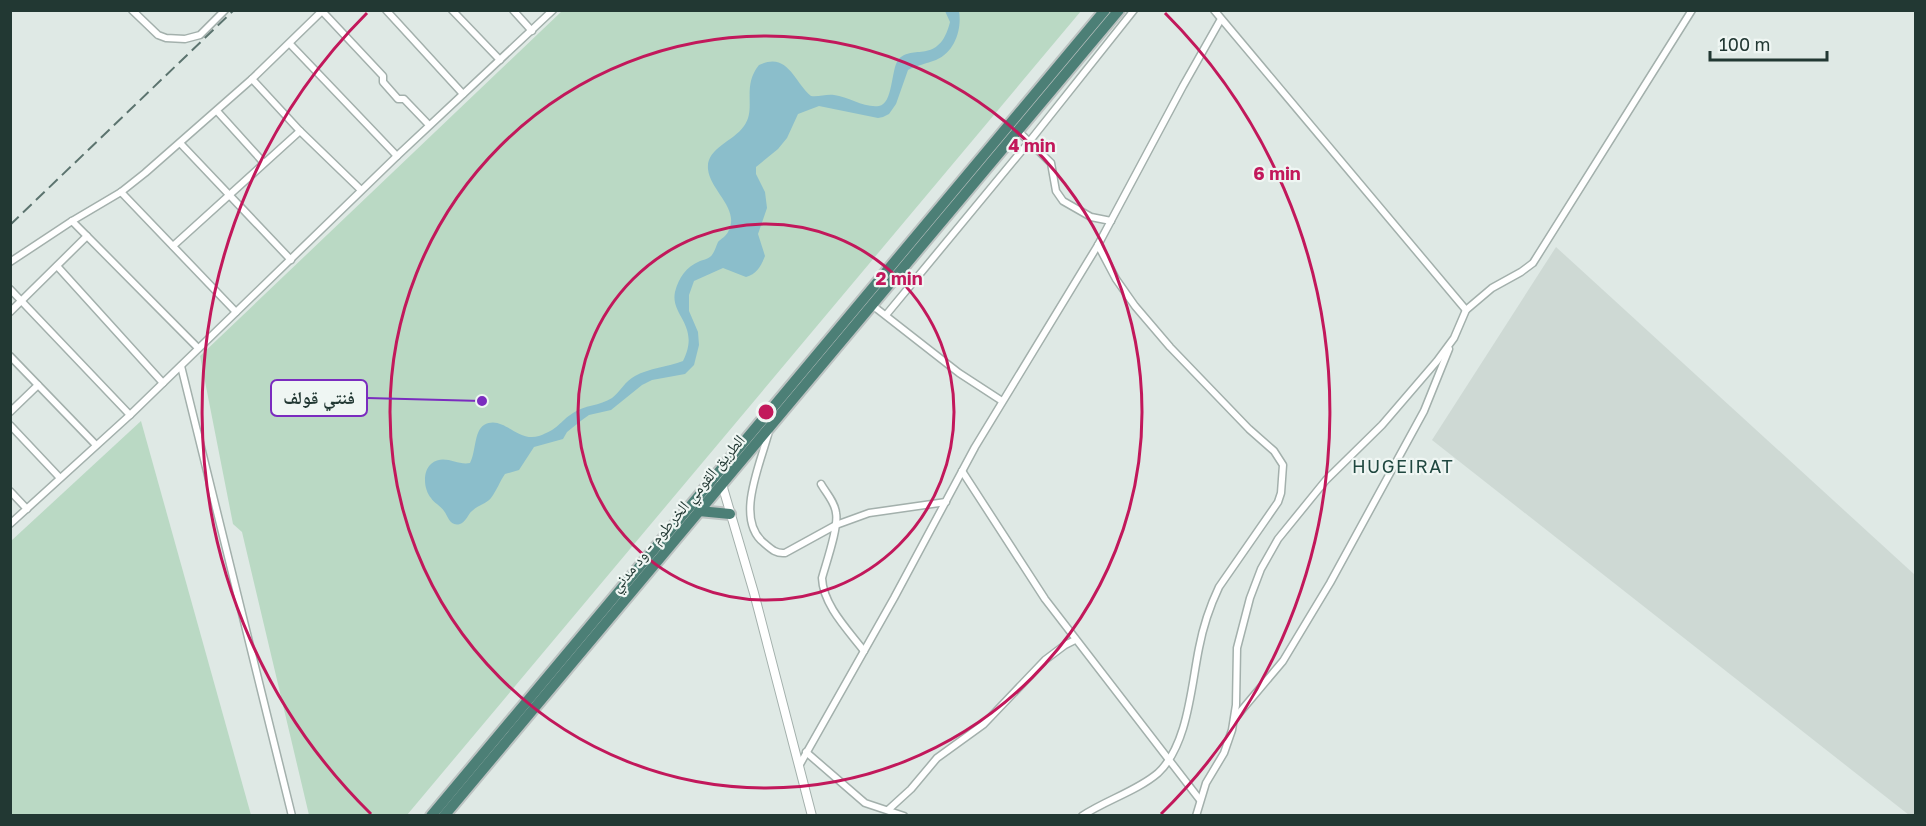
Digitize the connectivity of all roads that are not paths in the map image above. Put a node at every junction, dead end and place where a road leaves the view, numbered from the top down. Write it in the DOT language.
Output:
graph roads {
  1 [pos="132,10"];
  2 [pos="225,10"];
  3 [pos="386,10"];
  4 [pos="452,10"];
  5 [pos="513,10"];
  6 [pos="553,10"];
  7 [pos="1105,10"];
  8 [pos="1119,10"];
  9 [pos="1134,10"];
  10 [pos="1214,10"];
  11 [pos="1692,10"];
  12 [pos="323,11"];
  13 [pos="1221,19"];
  14 [pos="532,31"];
  15 [pos="290,44"];
  16 [pos="500,60"];
  17 [pos="252,79"];
  18 [pos="463,94"];
  19 [pos="217,111"];
  20 [pos="429,125"];
  21 [pos="300,131"];
  22 [pos="1018,131"];
  23 [pos="1029,142"];
  24 [pos="180,143"];
  25 [pos="396,156"];
  26 [pos="264,163"];
  27 [pos="361,190"];
  28 [pos="122,192"];
  29 [pos="230,195"];
  30 [pos="72,221"];
  31 [pos="1111,221"];
  32 [pos="87,236"];
  33 [pos="1098,245"];
  34 [pos="173,246"];
  35 [pos="291,260"];
  36 [pos="10,262"];
  37 [pos="57,266"];
  38 [pos="10,289"];
  39 [pos="22,301"];
  40 [pos="872,305"];
  41 [pos="1466,310"];
  42 [pos="10,312"];
  43 [pos="236,312"];
  44 [pos="886,315"];
  45 [pos="1454,338"];
  46 [pos="198,348"];
  47 [pos="10,356"];
  48 [pos="181,366"];
  49 [pos="163,383"];
  50 [pos="39,384"];
  51 [pos="1002,401"];
  52 [pos="10,412"];
  53 [pos="130,415"];
  54 [pos="10,425"];
  55 [pos="771,425"];
  56 [pos="96,445"];
  57 [pos="962,471"];
  58 [pos="717,474"];
  59 [pos="60,478"];
  60 [pos="722,484"];
  61 [pos="821,484"];
  62 [pos="10,491"];
  63 [pos="946,502"];
  64 [pos="27,509"];
  65 [pos="699,511"];
  66 [pos="730,514"];
  67 [pos="10,524"];
  68 [pos="836,525"];
  69 [pos="1076,640"];
  70 [pos="864,651"];
  71 [pos="1234,719"];
  72 [pos="806,752"];
  73 [pos="1169,761"];
  74 [pos="799,766"];
  75 [pos="1200,800"];
  76 [pos="888,810"];
  77 [pos="292,816"];
  78 [pos="431,816"];
  79 [pos="444,816"];
  80 [pos="812,816"];
  81 [pos="904,816"];
  82 [pos="1082,816"];
  83 [pos="1196,816"];
  1 -- 2 [label="street"];
  3 -- 18 [label="street"];
  4 -- 16 [label="street"];
  5 -- 14 [label="street"];
  6 -- 14 [label="street"];
  7 -- 58 [label="highway, الطريق القومي الخرطوم - ود مدني"];
  8 -- 22 [label="highway, الطريق القومي الخرطوم - ود مدني"];
  9 -- 23 [label="street"];
  10 -- 13 [label="street"];
  11 -- 41 [label="street"];
  12 -- 15 [label="street"];
  12 -- 20 [label="street"];
  13 -- 31 [label="street"];
  13 -- 41 [label="street"];
  14 -- 16 [label="street"];
  15 -- 17 [label="street"];
  15 -- 25 [label="street"];
  16 -- 18 [label="street"];
  17 -- 19 [label="street"];
  17 -- 21 [label="street"];
  18 -- 20 [label="street"];
  19 -- 24 [label="street"];
  19 -- 26 [label="street"];
  20 -- 25 [label="street"];
  21 -- 26 [label="street"];
  21 -- 27 [label="street"];
  22 -- 23 [label="street"];
  22 -- 40 [label="highway, الطريق القومي الخرطوم - ود مدني"];
  23 -- 31 [label="street"];
  23 -- 44 [label="street"];
  24 -- 28 [label="street"];
  24 -- 29 [label="street"];
  25 -- 27 [label="street"];
  26 -- 29 [label="street"];
  27 -- 35 [label="street"];
  28 -- 30 [label="street"];
  28 -- 34 [label="street"];
  29 -- 34 [label="street"];
  29 -- 35 [label="street"];
  30 -- 32 [label="street"];
  30 -- 36 [label="street"];
  31 -- 33 [label="street"];
  32 -- 37 [label="street"];
  32 -- 46 [label="street"];
  33 -- 51 [label="street"];
  33 -- 73 [label="street"];
  34 -- 43 [label="street"];
  35 -- 43 [label="street"];
  37 -- 39 [label="street"];
  37 -- 49 [label="street"];
  38 -- 39 [label="street"];
  39 -- 42 [label="street"];
  39 -- 53 [label="street"];
  40 -- 44 [label="street"];
  40 -- 55 [label="highway, الطريق القومي الخرطوم - ود مدني"];
  41 -- 45 [label="street"];
  43 -- 46 [label="street"];
  44 -- 51 [label="street"];
  45 -- 71 [label="street"];
  45 -- 71 [label="street"];
  46 -- 48 [label="street"];
  47 -- 50 [label="street"];
  48 -- 49 [label="street"];
  48 -- 77 [label="street"];
  49 -- 53 [label="street"];
  50 -- 52 [label="street"];
  50 -- 56 [label="street"];
  51 -- 57 [label="street"];
  53 -- 56 [label="street"];
  54 -- 59 [label="street"];
  55 -- 60 [label="highway, الطريق القومي الخرطوم - ود مدني"];
  55 -- 68 [label="street"];
  56 -- 59 [label="street"];
  57 -- 63 [label="street"];
  57 -- 69 [label="street"];
  58 -- 60 [label="street"];
  58 -- 78 [label="highway, الطريق القومي الخرطوم - ود مدني"];
  59 -- 64 [label="street"];
  60 -- 65 [label="highway, الطريق القومي الخرطوم - ود مدني"];
  60 -- 66 [label="street"];
  61 -- 68 [label="street"];
  62 -- 64 [label="street"];
  63 -- 68 [label="street"];
  63 -- 70 [label="street"];
  64 -- 67 [label="street"];
  65 -- 66 [label="highway"];
  65 -- 79 [label="highway, الطريق القومي الخرطوم - ود مدني"];
  66 -- 74 [label="street"];
  68 -- 70 [label="street"];
  69 -- 73 [label="street"];
  69 -- 76 [label="street"];
  70 -- 72 [label="street"];
  71 -- 75 [label="street"];
  72 -- 74 [label="street"];
  72 -- 76 [label="street"];
  73 -- 75 [label="street"];
  73 -- 82 [label="street"];
  74 -- 80 [label="street"];
  75 -- 83 [label="street"];
  76 -- 81 [label="street"];
}
